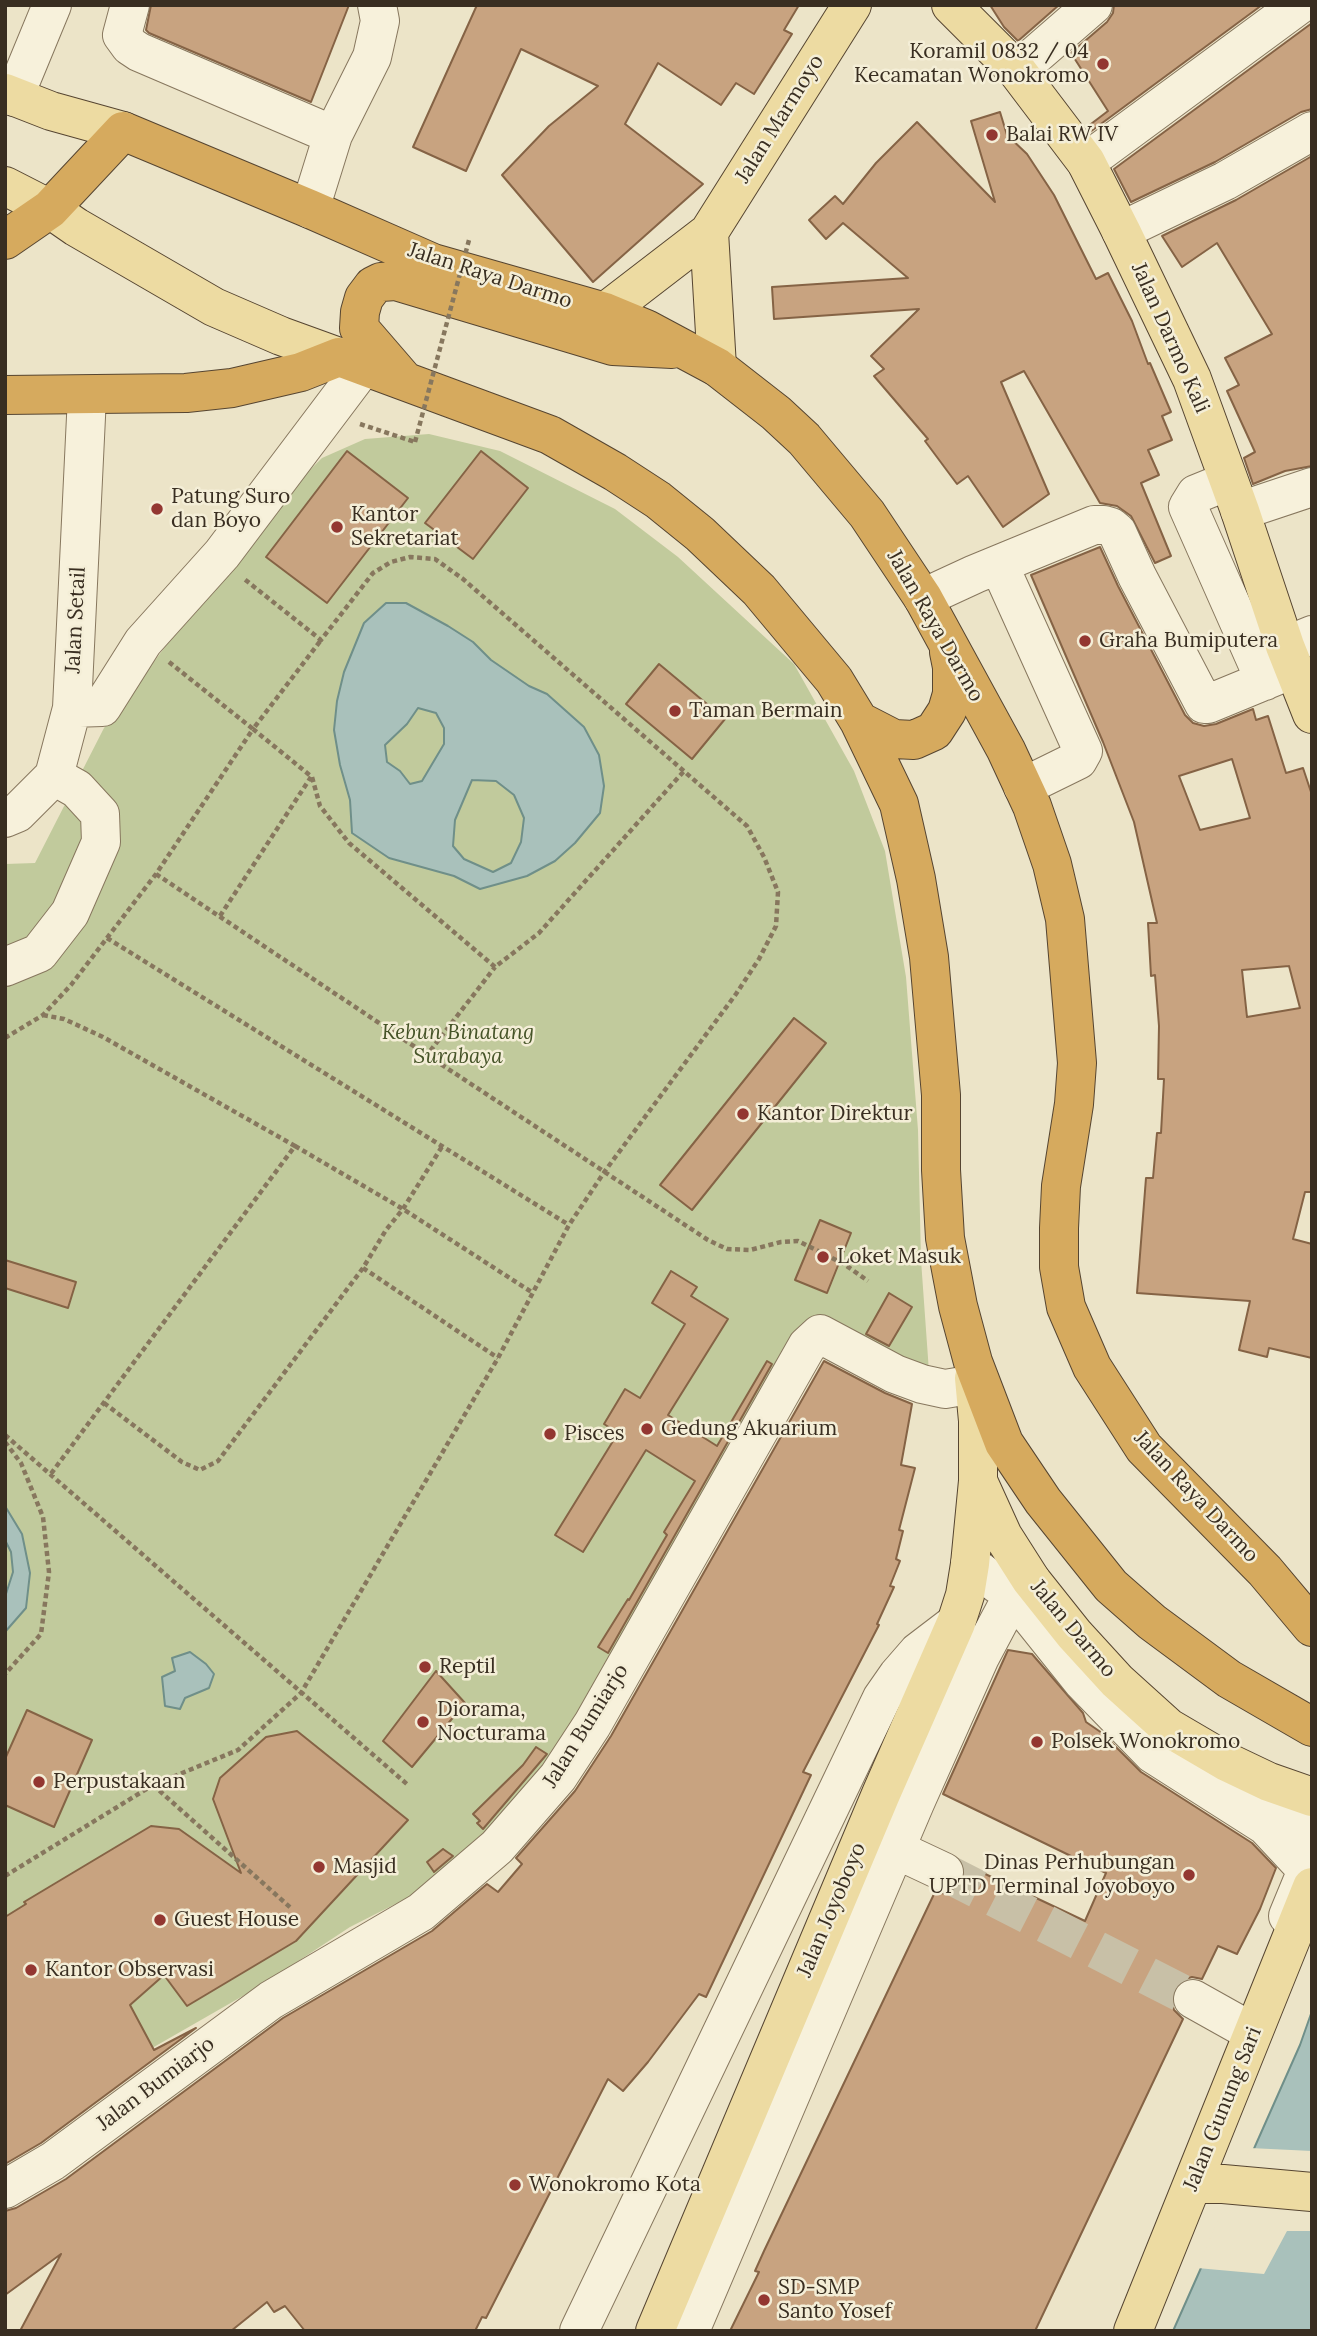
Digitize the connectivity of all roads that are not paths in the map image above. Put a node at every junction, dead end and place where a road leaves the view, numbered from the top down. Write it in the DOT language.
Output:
graph roads {
  1 [pos="52,5"];
  2 [pos="130,5"];
  3 [pos="377,5"];
  4 [pos="852,5"];
  5 [pos="951,5"];
  6 [pos="1093,5"];
  7 [pos="1299,5"];
  8 [pos="1017,71"];
  9 [pos="10,95"];
  10 [pos="123,131"];
  11 [pos="1312,131"];
  12 [pos="334,135"];
  13 [pos="1086,162"];
  14 [pos="5,186"];
  15 [pos="50,209"];
  16 [pos="310,209"];
  17 [pos="1121,231"];
  18 [pos="709,232"];
  19 [pos="5,240"];
  20 [pos="605,312"];
  21 [pos="701,359"];
  22 [pos="351,362"];
  23 [pos="407,383"];
  24 [pos="5,395"];
  25 [pos="87,396"];
  26 [pos="1312,487"];
  27 [pos="1234,496"];
  28 [pos="999,565"];
  29 [pos="923,598"];
  30 [pos="945,636"];
  31 [pos="1288,658"];
  32 [pos="72,708"];
  33 [pos="1312,714"];
  34 [pos="859,721"];
  35 [pos="54,776"];
  36 [pos="1023,787"];
  37 [pos="5,818"];
  38 [pos="5,967"];
  39 [pos="974,1373"];
  40 [pos="978,1481"];
  41 [pos="970,1564"];
  42 [pos="1265,1572"];
  43 [pos="1023,1588"];
  44 [pos="1312,1609"];
  45 [pos="956,1623"];
  46 [pos="1312,1627"];
  47 [pos="1312,1727"];
  48 [pos="1247,1772"];
  49 [pos="1312,1797"];
  50 [pos="895,1849"];
  51 [pos="944,1872"];
  52 [pos="1309,1879"];
  53 [pos="1193,1998"];
  54 [pos="1243,2027"];
  55 [pos="1208,2184"];
  56 [pos="5,2189"];
  57 [pos="1312,2192"];
  58 [pos="716,2228"];
  59 [pos="579,2331"];
  60 [pos="655,2331"];
  61 [pos="690,2331"];
  62 [pos="1113,2331"];
  63 [pos="1133,2331"];
  1 -- 9 [label="street"];
  2 -- 12 [label="street"];
  3 -- 12 [label="street"];
  4 -- 18 [label="main road, Jalan Marmoyo"];
  5 -- 8 [label="main road, Jalan Darmo Kali"];
  6 -- 8 [label="street"];
  7 -- 13 [label="street"];
  8 -- 13 [label="main road, Jalan Darmo Kali"];
  9 -- 10 [label="main road, Jalan Raya Darmo"];
  10 -- 15 [label="highway"];
  10 -- 16 [label="highway, Jalan Raya Darmo"];
  11 -- 17 [label="street"];
  12 -- 16 [label="street"];
  13 -- 17 [label="main road, Jalan Darmo Kali"];
  14 -- 15 [label="main road"];
  15 -- 19 [label="highway"];
  15 -- 22 [label="main road"];
  16 -- 20 [label="highway, Jalan Raya Darmo"];
  17 -- 27 [label="main road, Jalan Darmo Kali"];
  18 -- 20 [label="main road, Jalan Marmoyo"];
  18 -- 21 [label="main road"];
  20 -- 21 [label="highway, Jalan Raya Darmo"];
  21 -- 23 [label="highway"];
  21 -- 29 [label="highway, Jalan Raya Darmo"];
  22 -- 23 [label="highway"];
  22 -- 25 [label="highway"];
  22 -- 32 [label="street"];
  23 -- 34 [label="highway"];
  24 -- 25 [label="highway"];
  25 -- 32 [label="street, Jalan Setail"];
  26 -- 27 [label="street"];
  27 -- 31 [label="main road, Jalan Darmo Kali"];
  27 -- 31 [label="street"];
  28 -- 29 [label="street"];
  28 -- 31 [label="street"];
  28 -- 36 [label="street"];
  29 -- 30 [label="highway, Jalan Raya Darmo"];
  30 -- 34 [label="highway"];
  30 -- 36 [label="highway, Jalan Raya Darmo"];
  31 -- 33 [label="main road, Jalan Darmo Kali"];
  32 -- 35 [label="street, Jalan Setail"];
  34 -- 39 [label="highway"];
  35 -- 37 [label="street"];
  35 -- 38 [label="street"];
  36 -- 42 [label="highway, Jalan Raya Darmo"];
  39 -- 40 [label="main road, Jalan Darmo"];
  39 -- 47 [label="highway"];
  39 -- 56 [label="street, Jalan Bumiarjo"];
  40 -- 41 [label="main road, Jalan Joyoboyo"];
  40 -- 43 [label="main road, Jalan Darmo"];
  41 -- 43 [label="street"];
  41 -- 45 [label="main road, Jalan Joyoboyo"];
  42 -- 44 [label="main road, Jalan Raya Darmo"];
  42 -- 46 [label="highway"];
  43 -- 48 [label="main road, Jalan Darmo"];
  43 -- 50 [label="street"];
  43 -- 52 [label="street"];
  45 -- 58 [label="main road, Jalan Joyoboyo"];
  45 -- 59 [label="street"];
  48 -- 49 [label="main road, Jalan Darmo"];
  48 -- 52 [label="street"];
  50 -- 51 [label="street"];
  50 -- 58 [label="street"];
  52 -- 54 [label="street"];
  52 -- 55 [label="main road, Jalan Gunung Sari"];
  53 -- 54 [label="street"];
  54 -- 62 [label="street"];
  55 -- 57 [label="main road"];
  55 -- 63 [label="main road, Jalan Gunung Sari"];
  58 -- 60 [label="main road, Jalan Joyoboyo"];
  58 -- 61 [label="street"];
}
